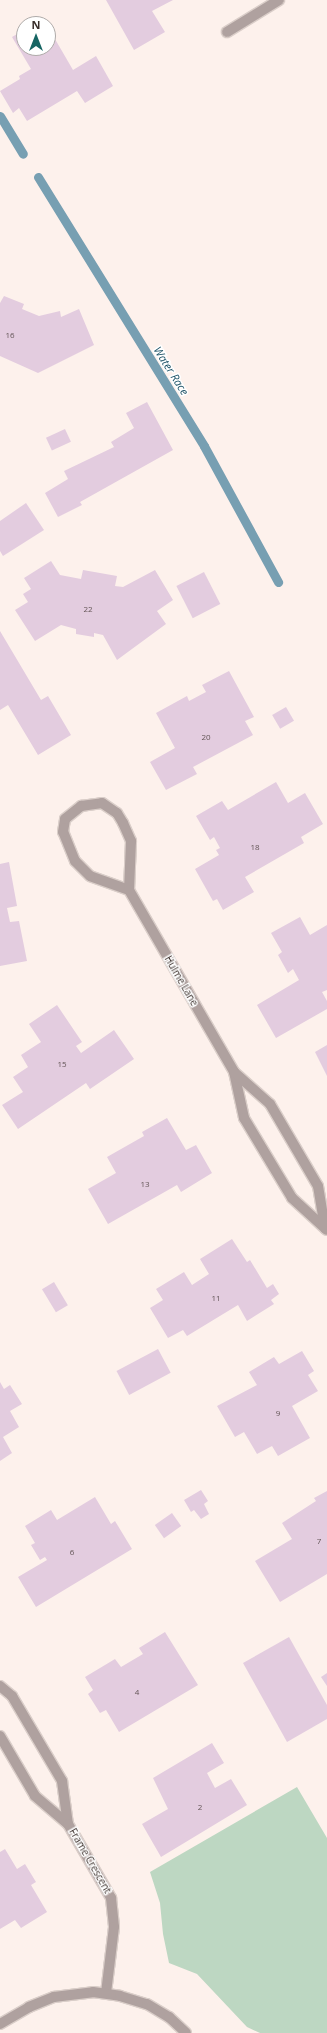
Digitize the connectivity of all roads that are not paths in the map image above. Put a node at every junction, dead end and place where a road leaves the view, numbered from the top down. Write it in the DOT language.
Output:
graph roads {
  1 [pos="279,0"];
  2 [pos="227,32"];
  3 [pos="129,890"];
  4 [pos="234,1072"];
  5 [pos="326,1229"];
  6 [pos="0,1686"];
  7 [pos="0,1736"];
  8 [pos="68,1824"];
  9 [pos="106,1994"];
  10 [pos="0,2023"];
  11 [pos="186,2033"];
  1 -- 2 [label="street"];
  3 -- 3 [label="street"];
  3 -- 4 [label="street, Hulme Lane"];
  4 -- 5 [label="street, Hulme Lane"];
  4 -- 5 [label="street, Hulme Lane"];
  6 -- 8 [label="street, Frame Crescent"];
  7 -- 8 [label="street, Frame Crescent"];
  8 -- 9 [label="street, Frame Crescent"];
  9 -- 10 [label="street"];
  9 -- 11 [label="street"];
}
